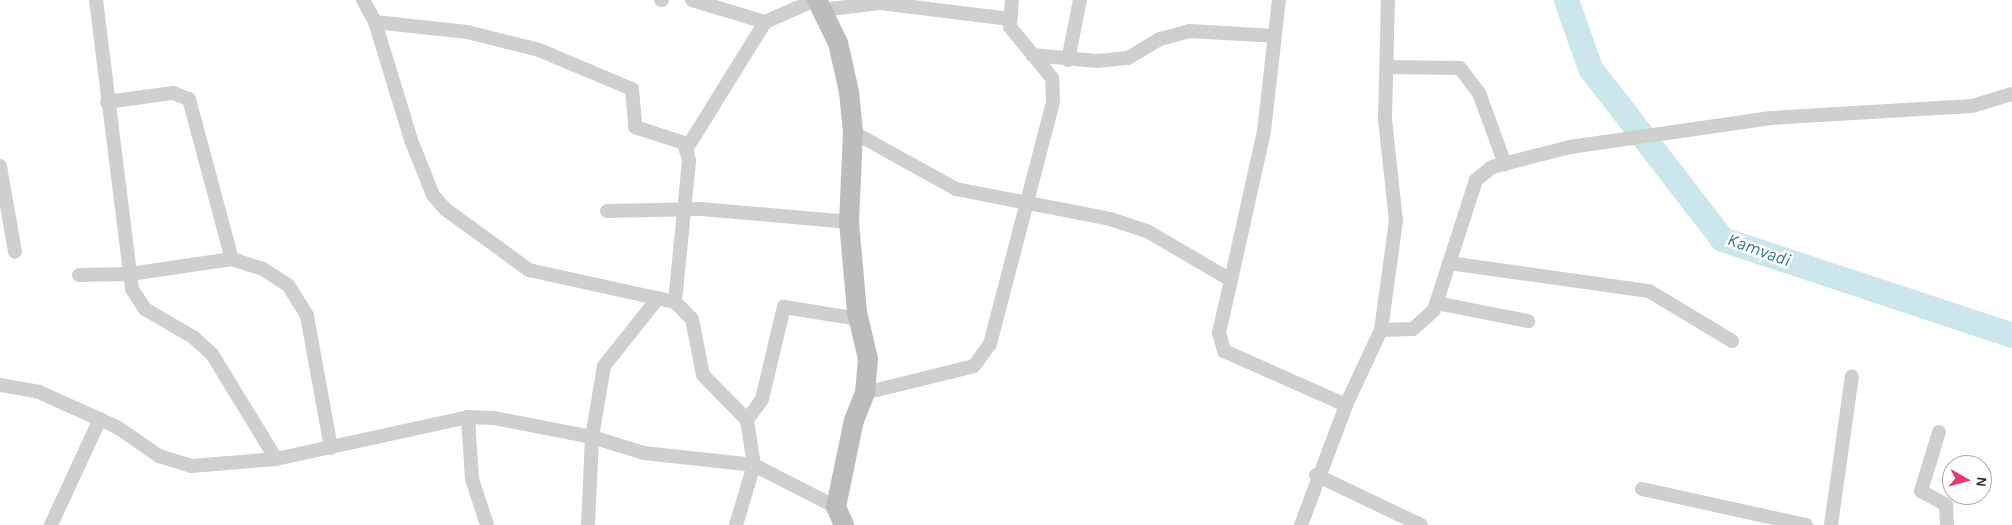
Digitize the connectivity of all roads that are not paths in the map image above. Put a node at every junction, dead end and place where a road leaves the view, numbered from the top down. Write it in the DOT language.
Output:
graph roads {
  1 [pos="96,0"];
  2 [pos="363,0"];
  3 [pos="692,0"];
  4 [pos="1012,0"];
  5 [pos="1080,0"];
  6 [pos="1279,0"];
  7 [pos="1388,0"];
  8 [pos="713,2"];
  9 [pos="818,3"];
  10 [pos="945,5"];
  11 [pos="1010,19"];
  12 [pos="375,22"];
  13 [pos="765,22"];
  14 [pos="1275,36"];
  15 [pos="1032,55"];
  16 [pos="1068,60"];
  17 [pos="1388,67"];
  18 [pos="2012,94"];
  19 [pos="106,102"];
  20 [pos="853,132"];
  21 [pos="687,148"];
  22 [pos="1505,164"];
  23 [pos="0,166"];
  24 [pos="1026,204"];
  25 [pos="682,210"];
  26 [pos="607,211"];
  27 [pos="849,222"];
  28 [pos="15,252"];
  29 [pos="232,259"];
  30 [pos="1449,263"];
  31 [pos="130,274"];
  32 [pos="79,275"];
  33 [pos="1231,280"];
  34 [pos="658,298"];
  35 [pos="675,302"];
  36 [pos="1436,303"];
  37 [pos="859,319"];
  38 [pos="1528,321"];
  39 [pos="1382,330"];
  40 [pos="1732,341"];
  41 [pos="1852,376"];
  42 [pos="0,385"];
  43 [pos="865,393"];
  44 [pos="1346,405"];
  45 [pos="468,418"];
  46 [pos="100,419"];
  47 [pos="746,420"];
  48 [pos="1939,432"];
  49 [pos="592,437"];
  50 [pos="331,448"];
  51 [pos="276,459"];
  52 [pos="754,465"];
  53 [pos="1316,475"];
  54 [pos="1642,489"];
  55 [pos="840,516"];
  56 [pos="51,525"];
  57 [pos="487,525"];
  58 [pos="588,525"];
  59 [pos="736,525"];
  60 [pos="1301,525"];
  61 [pos="1420,525"];
  62 [pos="1806,525"];
  63 [pos="1831,525"];
  64 [pos="1948,525"];
  1 -- 19 [label="street"];
  2 -- 12 [label="street"];
  3 -- 8 [label="street"];
  4 -- 11 [label="street"];
  5 -- 16 [label="street"];
  6 -- 14 [label="street"];
  7 -- 17 [label="street"];
  8 -- 13 [label="street"];
  9 -- 10 [label="street"];
  9 -- 13 [label="street"];
  9 -- 20 [label="street"];
  10 -- 11 [label="street"];
  11 -- 15 [label="street"];
  12 -- 21 [label="street"];
  12 -- 34 [label="street"];
  13 -- 21 [label="street"];
  14 -- 16 [label="street"];
  14 -- 33 [label="street"];
  15 -- 16 [label="street"];
  15 -- 24 [label="street"];
  17 -- 22 [label="street"];
  17 -- 39 [label="street"];
  18 -- 22 [label="street"];
  19 -- 29 [label="street"];
  19 -- 31 [label="street"];
  20 -- 24 [label="street"];
  20 -- 27 [label="street"];
  21 -- 25 [label="street"];
  22 -- 30 [label="street"];
  23 -- 28 [label="street"];
  24 -- 33 [label="street"];
  24 -- 43 [label="street"];
  25 -- 26 [label="street"];
  25 -- 27 [label="street"];
  25 -- 35 [label="street"];
  27 -- 37 [label="street"];
  29 -- 31 [label="street"];
  29 -- 50 [label="street"];
  30 -- 36 [label="street"];
  30 -- 40 [label="street"];
  31 -- 32 [label="street"];
  31 -- 51 [label="street"];
  33 -- 44 [label="street"];
  34 -- 35 [label="street"];
  34 -- 49 [label="street"];
  35 -- 47 [label="street"];
  36 -- 38 [label="street"];
  36 -- 39 [label="street"];
  37 -- 43 [label="street"];
  37 -- 47 [label="street"];
  39 -- 44 [label="street"];
  41 -- 63 [label="street"];
  42 -- 46 [label="street"];
  43 -- 55 [label="street"];
  44 -- 53 [label="street"];
  45 -- 49 [label="street"];
  45 -- 50 [label="street"];
  45 -- 57 [label="street"];
  46 -- 51 [label="street"];
  46 -- 56 [label="street"];
  47 -- 52 [label="street"];
  48 -- 64 [label="street"];
  49 -- 52 [label="street"];
  49 -- 58 [label="street"];
  50 -- 51 [label="street"];
  52 -- 55 [label="street"];
  52 -- 59 [label="street"];
  53 -- 60 [label="street"];
  53 -- 61 [label="street"];
  54 -- 62 [label="street"];
}
